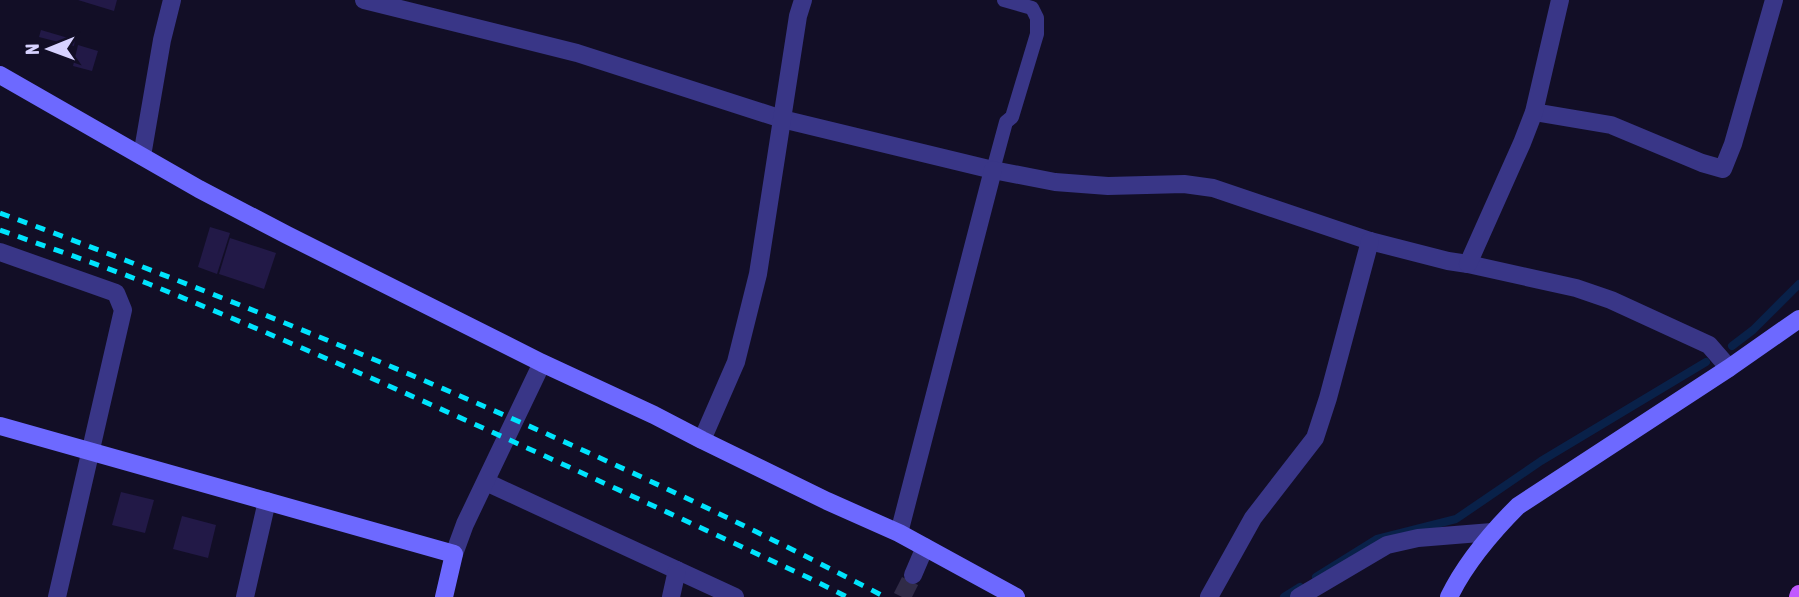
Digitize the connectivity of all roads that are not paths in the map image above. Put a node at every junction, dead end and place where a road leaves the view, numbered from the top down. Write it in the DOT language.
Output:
graph roads {
  1 [pos="172,0"];
  2 [pos="364,0"];
  3 [pos="803,0"];
  4 [pos="1004,0"];
  5 [pos="1560,0"];
  6 [pos="1774,0"];
  7 [pos="0,75"];
  8 [pos="1534,112"];
  9 [pos="782,119"];
  10 [pos="142,156"];
  11 [pos="993,170"];
  12 [pos="1370,241"];
  13 [pos="0,252"];
  14 [pos="1468,264"];
  15 [pos="1799,320"];
  16 [pos="542,363"];
  17 [pos="1729,368"];
  18 [pos="0,426"];
  19 [pos="702,440"];
  20 [pos="91,452"];
  21 [pos="486,482"];
  22 [pos="267,501"];
  23 [pos="1492,532"];
  24 [pos="899,533"];
  25 [pos="926,547"];
  26 [pos="454,554"];
  27 [pos="677,570"];
  28 [pos="913,575"];
  29 [pos="57,597"];
  30 [pos="245,597"];
  31 [pos="444,597"];
  32 [pos="671,597"];
  33 [pos="735,597"];
  34 [pos="1016,597"];
  35 [pos="1209,597"];
  36 [pos="1299,597"];
  37 [pos="1449,597"];
  1 -- 10 [label="street"];
  2 -- 9 [label="street"];
  3 -- 9 [label="street"];
  4 -- 11 [label="lane"];
  5 -- 8 [label="street"];
  6 -- 8 [label="street"];
  7 -- 10 [label="street"];
  8 -- 14 [label="street"];
  9 -- 11 [label="street"];
  9 -- 19 [label="street"];
  10 -- 16 [label="street"];
  11 -- 12 [label="street"];
  11 -- 24 [label="street"];
  12 -- 14 [label="street"];
  12 -- 35 [label="street"];
  13 -- 20 [label="street"];
  14 -- 17 [label="street"];
  15 -- 17 [label="street"];
  16 -- 19 [label="street"];
  16 -- 21 [label="street"];
  17 -- 23 [label="street"];
  18 -- 20 [label="street"];
  19 -- 24 [label="street"];
  20 -- 22 [label="street"];
  20 -- 29 [label="street"];
  21 -- 26 [label="street"];
  21 -- 27 [label="street"];
  22 -- 26 [label="street"];
  22 -- 30 [label="street"];
  23 -- 36 [label="street"];
  23 -- 37 [label="street"];
  24 -- 25 [label="street"];
  25 -- 28 [label="street"];
  25 -- 34 [label="street"];
  26 -- 31 [label="street"];
  27 -- 32 [label="street"];
  27 -- 33 [label="street"];
}
